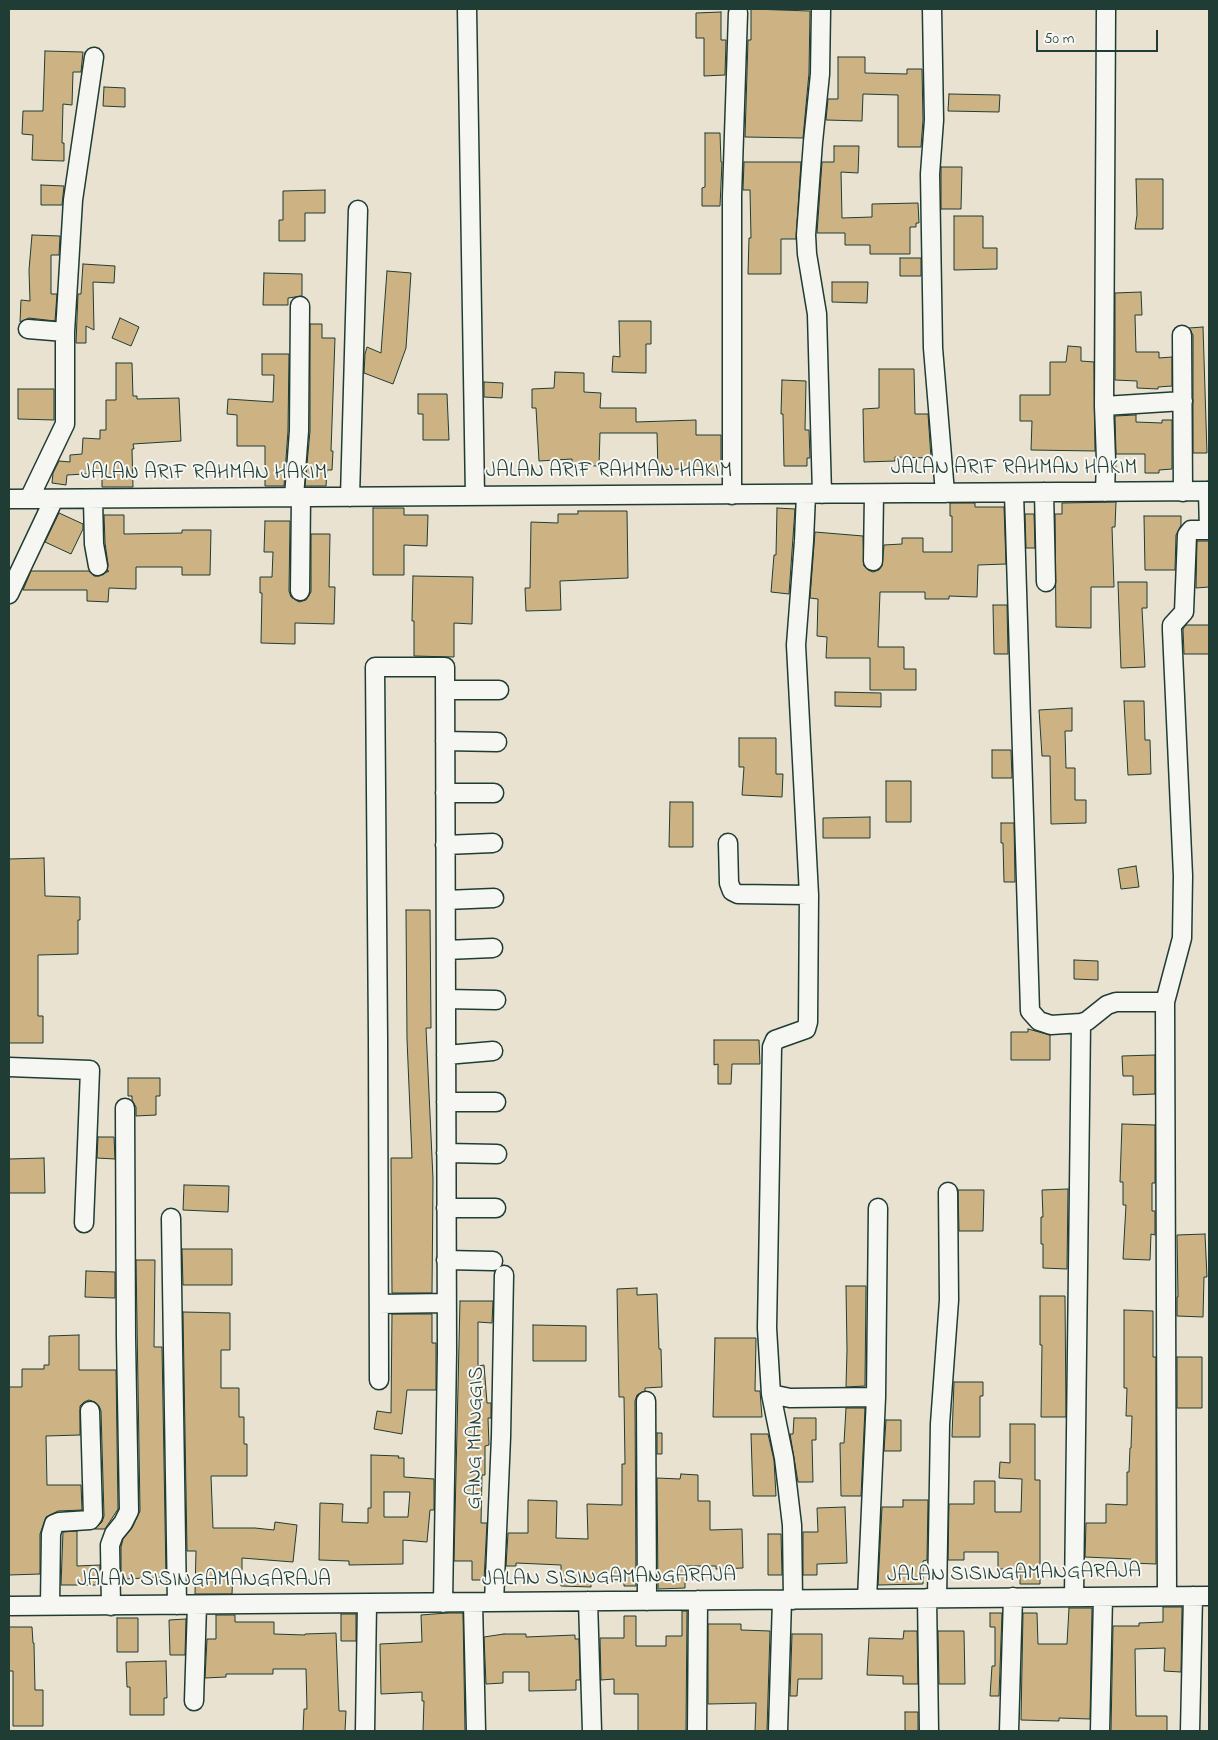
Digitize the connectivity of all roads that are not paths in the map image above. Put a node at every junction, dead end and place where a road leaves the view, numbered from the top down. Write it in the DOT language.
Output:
graph roads {
  1 [pos="468,9"];
  2 [pos="821,9"];
  3 [pos="932,9"];
  4 [pos="1106,9"];
  5 [pos="738,13"];
  6 [pos="94,57"];
  7 [pos="358,210"];
  8 [pos="300,306"];
  9 [pos="28,329"];
  10 [pos="64,332"];
  11 [pos="1182,335"];
  12 [pos="1183,401"];
  13 [pos="1104,406"];
  14 [pos="1208,491"];
  15 [pos="1044,492"];
  16 [pos="1105,492"];
  17 [pos="1183,492"];
  18 [pos="945,493"];
  19 [pos="1014,493"];
  20 [pos="814,494"];
  21 [pos="874,494"];
  22 [pos="732,495"];
  23 [pos="475,496"];
  24 [pos="297,497"];
  25 [pos="350,497"];
  26 [pos="9,499"];
  27 [pos="42,499"];
  28 [pos="93,499"];
  29 [pos="873,561"];
  30 [pos="98,566"];
  31 [pos="1046,582"];
  32 [pos="300,591"];
  33 [pos="9,594"];
  34 [pos="445,690"];
  35 [pos="499,690"];
  36 [pos="445,741"];
  37 [pos="497,742"];
  38 [pos="445,793"];
  39 [pos="494,793"];
  40 [pos="493,843"];
  41 [pos="728,843"];
  42 [pos="445,845"];
  43 [pos="809,895"];
  44 [pos="494,898"];
  45 [pos="446,900"];
  46 [pos="493,948"];
  47 [pos="446,950"];
  48 [pos="446,999"];
  49 [pos="496,1000"];
  50 [pos="1165,1002"];
  51 [pos="1081,1023"];
  52 [pos="493,1051"];
  53 [pos="446,1054"];
  54 [pos="9,1067"];
  55 [pos="446,1102"];
  56 [pos="496,1102"];
  57 [pos="125,1108"];
  58 [pos="446,1153"];
  59 [pos="497,1154"];
  60 [pos="948,1192"];
  61 [pos="446,1208"];
  62 [pos="496,1208"];
  63 [pos="878,1208"];
  64 [pos="171,1218"];
  65 [pos="84,1223"];
  66 [pos="446,1260"];
  67 [pos="493,1260"];
  68 [pos="504,1275"];
  69 [pos="446,1303"];
  70 [pos="379,1304"];
  71 [pos="378,1380"];
  72 [pos="771,1394"];
  73 [pos="876,1397"];
  74 [pos="646,1400"];
  75 [pos="90,1411"];
  76 [pos="1103,1596"];
  77 [pos="1167,1596"];
  78 [pos="1201,1596"];
  79 [pos="1013,1597"];
  80 [pos="1074,1597"];
  81 [pos="932,1598"];
  82 [pos="867,1599"];
  83 [pos="698,1600"];
  84 [pos="787,1600"];
  85 [pos="588,1601"];
  86 [pos="647,1601"];
  87 [pos="473,1602"];
  88 [pos="494,1602"];
  89 [pos="443,1603"];
  90 [pos="367,1604"];
  91 [pos="50,1605"];
  92 [pos="197,1605"];
  93 [pos="9,1606"];
  94 [pos="111,1606"];
  95 [pos="177,1606"];
  96 [pos="194,1702"];
  97 [pos="365,1731"];
  98 [pos="476,1731"];
  99 [pos="592,1731"];
  100 [pos="698,1731"];
  101 [pos="778,1731"];
  102 [pos="929,1731"];
  103 [pos="1009,1731"];
  104 [pos="1100,1731"];
  105 [pos="1190,1731"];
  1 -- 23 [label="street"];
  2 -- 20 [label="street"];
  3 -- 18 [label="street"];
  4 -- 13 [label="street"];
  5 -- 22 [label="street"];
  6 -- 10 [label="street"];
  7 -- 25 [label="street"];
  8 -- 24 [label="street"];
  9 -- 10 [label="street"];
  10 -- 27 [label="street"];
  11 -- 12 [label="street"];
  12 -- 13 [label="street"];
  12 -- 17 [label="street"];
  13 -- 16 [label="street"];
  14 -- 17 [label="street, JALAN ARIF RAHMAN HAKIM"];
  14 -- 50 [label="street"];
  15 -- 16 [label="street, JALAN ARIF RAHMAN HAKIM"];
  15 -- 19 [label="street, JALAN ARIF RAHMAN HAKIM"];
  15 -- 31 [label="street"];
  16 -- 17 [label="street, JALAN ARIF RAHMAN HAKIM"];
  18 -- 19 [label="street, JALAN ARIF RAHMAN HAKIM"];
  18 -- 21 [label="street, JALAN ARIF RAHMAN HAKIM"];
  19 -- 51 [label="street"];
  20 -- 21 [label="street, JALAN ARIF RAHMAN HAKIM"];
  20 -- 22 [label="street, JALAN ARIF RAHMAN HAKIM"];
  20 -- 43 [label="street"];
  21 -- 29 [label="street"];
  22 -- 23 [label="street, JALAN ARIF RAHMAN HAKIM"];
  23 -- 25 [label="street, JALAN ARIF RAHMAN HAKIM"];
  24 -- 25 [label="street, JALAN ARIF RAHMAN HAKIM"];
  24 -- 28 [label="street, JALAN ARIF RAHMAN HAKIM"];
  24 -- 32 [label="street"];
  26 -- 27 [label="street, JALAN ARIF RAHMAN HAKIM"];
  27 -- 28 [label="street, JALAN ARIF RAHMAN HAKIM"];
  27 -- 33 [label="street"];
  28 -- 30 [label="street"];
  34 -- 35 [label="street"];
  34 -- 36 [label="street"];
  34 -- 70 [label="street"];
  36 -- 37 [label="street"];
  36 -- 38 [label="street"];
  38 -- 39 [label="street"];
  38 -- 42 [label="street"];
  40 -- 42 [label="street"];
  41 -- 43 [label="street"];
  42 -- 45 [label="street"];
  43 -- 72 [label="street"];
  44 -- 45 [label="street"];
  45 -- 47 [label="street"];
  46 -- 47 [label="street"];
  47 -- 48 [label="street"];
  48 -- 49 [label="street"];
  48 -- 53 [label="street"];
  50 -- 51 [label="street"];
  50 -- 77 [label="street"];
  51 -- 80 [label="street"];
  52 -- 53 [label="street"];
  53 -- 55 [label="street"];
  54 -- 65 [label="street"];
  55 -- 56 [label="street"];
  55 -- 58 [label="street"];
  57 -- 94 [label="street"];
  58 -- 59 [label="street"];
  58 -- 61 [label="street"];
  60 -- 81 [label="street"];
  61 -- 62 [label="street"];
  61 -- 66 [label="street"];
  63 -- 73 [label="street"];
  64 -- 95 [label="street"];
  66 -- 67 [label="street"];
  66 -- 69 [label="street"];
  68 -- 88 [label="street, GANG MANGGIS"];
  69 -- 70 [label="street"];
  69 -- 89 [label="street"];
  70 -- 71 [label="street"];
  72 -- 73 [label="street"];
  72 -- 84 [label="street"];
  73 -- 82 [label="street"];
  74 -- 86 [label="street"];
  75 -- 91 [label="street"];
  76 -- 77 [label="street, JALAN SISINGAMANGARAJA"];
  76 -- 80 [label="street, JALAN SISINGAMANGARAJA"];
  76 -- 104 [label="street"];
  77 -- 78 [label="street, JALAN SISINGAMANGARAJA"];
  78 -- 105 [label="street"];
  79 -- 80 [label="street, JALAN SISINGAMANGARAJA"];
  79 -- 81 [label="street, JALAN SISINGAMANGARAJA"];
  79 -- 103 [label="street"];
  81 -- 82 [label="street, JALAN SISINGAMANGARAJA"];
  81 -- 102 [label="street"];
  82 -- 84 [label="street, JALAN SISINGAMANGARAJA"];
  83 -- 84 [label="street, JALAN SISINGAMANGARAJA"];
  83 -- 86 [label="street, JALAN SISINGAMANGARAJA"];
  83 -- 100 [label="street"];
  84 -- 101 [label="street"];
  85 -- 86 [label="street, JALAN SISINGAMANGARAJA"];
  85 -- 88 [label="street, JALAN SISINGAMANGARAJA"];
  85 -- 99 [label="street"];
  87 -- 88 [label="street, JALAN SISINGAMANGARAJA"];
  87 -- 89 [label="street, JALAN SISINGAMANGARAJA"];
  87 -- 98 [label="street"];
  89 -- 90 [label="street, JALAN SISINGAMANGARAJA"];
  90 -- 92 [label="street, JALAN SISINGAMANGARAJA"];
  90 -- 97 [label="street"];
  91 -- 93 [label="street, JALAN SISINGAMANGARAJA"];
  91 -- 94 [label="street, JALAN SISINGAMANGARAJA"];
  92 -- 95 [label="street, JALAN SISINGAMANGARAJA"];
  92 -- 96 [label="street"];
  94 -- 95 [label="street, JALAN SISINGAMANGARAJA"];
}
